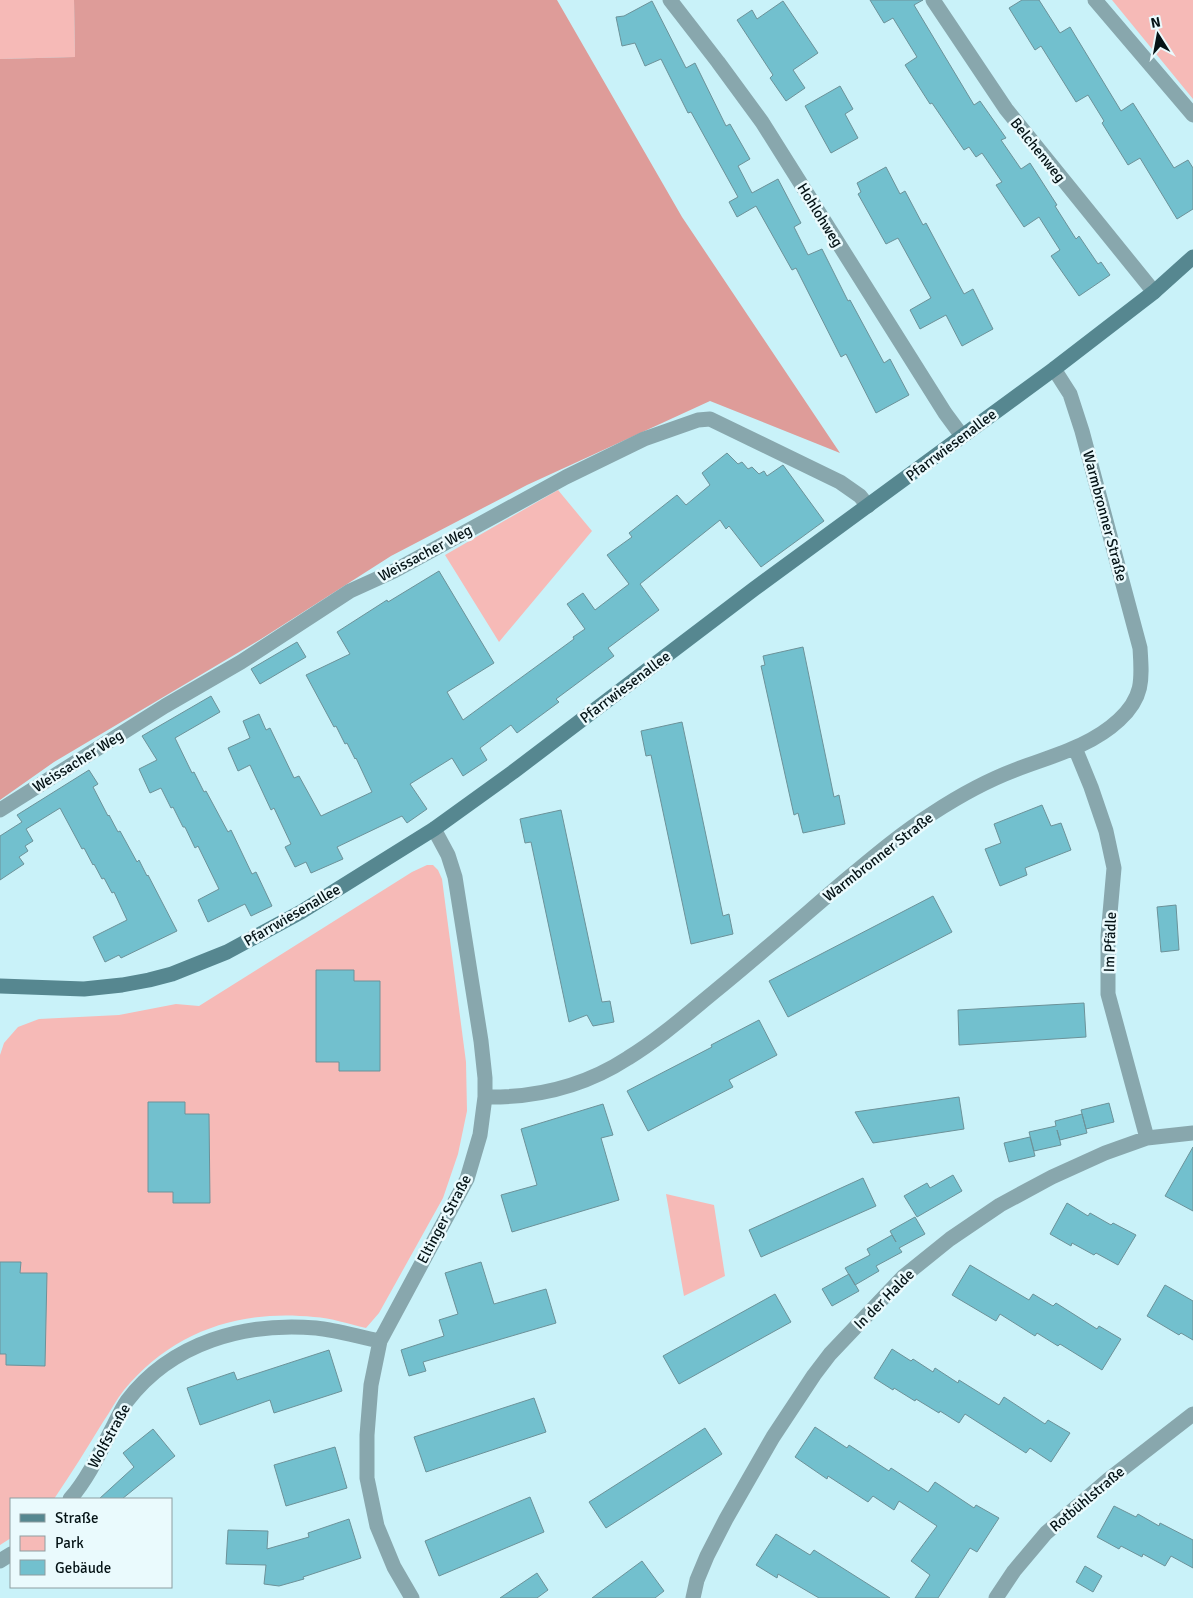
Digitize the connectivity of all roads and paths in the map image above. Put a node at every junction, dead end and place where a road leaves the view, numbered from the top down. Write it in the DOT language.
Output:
graph roads {
  1 [pos="670,0"];
  2 [pos="933,0"];
  3 [pos="1096,1"];
  4 [pos="1193,115"];
  5 [pos="1193,257"];
  6 [pos="1154,292"];
  7 [pos="1054,369"];
  8 [pos="962,436"];
  9 [pos="868,506"];
  10 [pos="1074,748"];
  11 [pos="0,810"];
  12 [pos="434,829"];
  13 [pos="0,986"];
  14 [pos="485,1097"];
  15 [pos="1193,1132"];
  16 [pos="1147,1138"];
  17 [pos="380,1341"];
  18 [pos="1193,1414"];
  19 [pos="71,1498"];
  20 [pos="412,1598"];
  21 [pos="693,1598"];
  22 [pos="996,1598"];
  1 -- 8 [label="street, Hohlohweg"];
  2 -- 6 [label="street, Belchenweg"];
  3 -- 4 [label="street"];
  5 -- 6 [label="main road, Pfarrwiesenallee"];
  6 -- 7 [label="main road, Pfarrwiesenallee"];
  7 -- 8 [label="main road, Pfarrwiesenallee"];
  7 -- 10 [label="street, Warmbronner Straße"];
  8 -- 9 [label="main road, Pfarrwiesenallee"];
  9 -- 11 [label="street, Weissacher Weg"];
  9 -- 12 [label="main road, Pfarrwiesenallee"];
  10 -- 14 [label="street, Warmbronner Straße"];
  10 -- 16 [label="street, Im Pfädle"];
  12 -- 13 [label="main road, Pfarrwiesenallee"];
  12 -- 14 [label="street, Eltinger Straße"];
  14 -- 17 [label="street, Eltinger Straße"];
  15 -- 16 [label="street, In der Halde"];
  16 -- 21 [label="street, In der Halde"];
  17 -- 19 [label="street, Wolfstraße"];
  17 -- 20 [label="street, Eltinger Straße"];
  18 -- 22 [label="street, Rotbühlstraße"];
}
